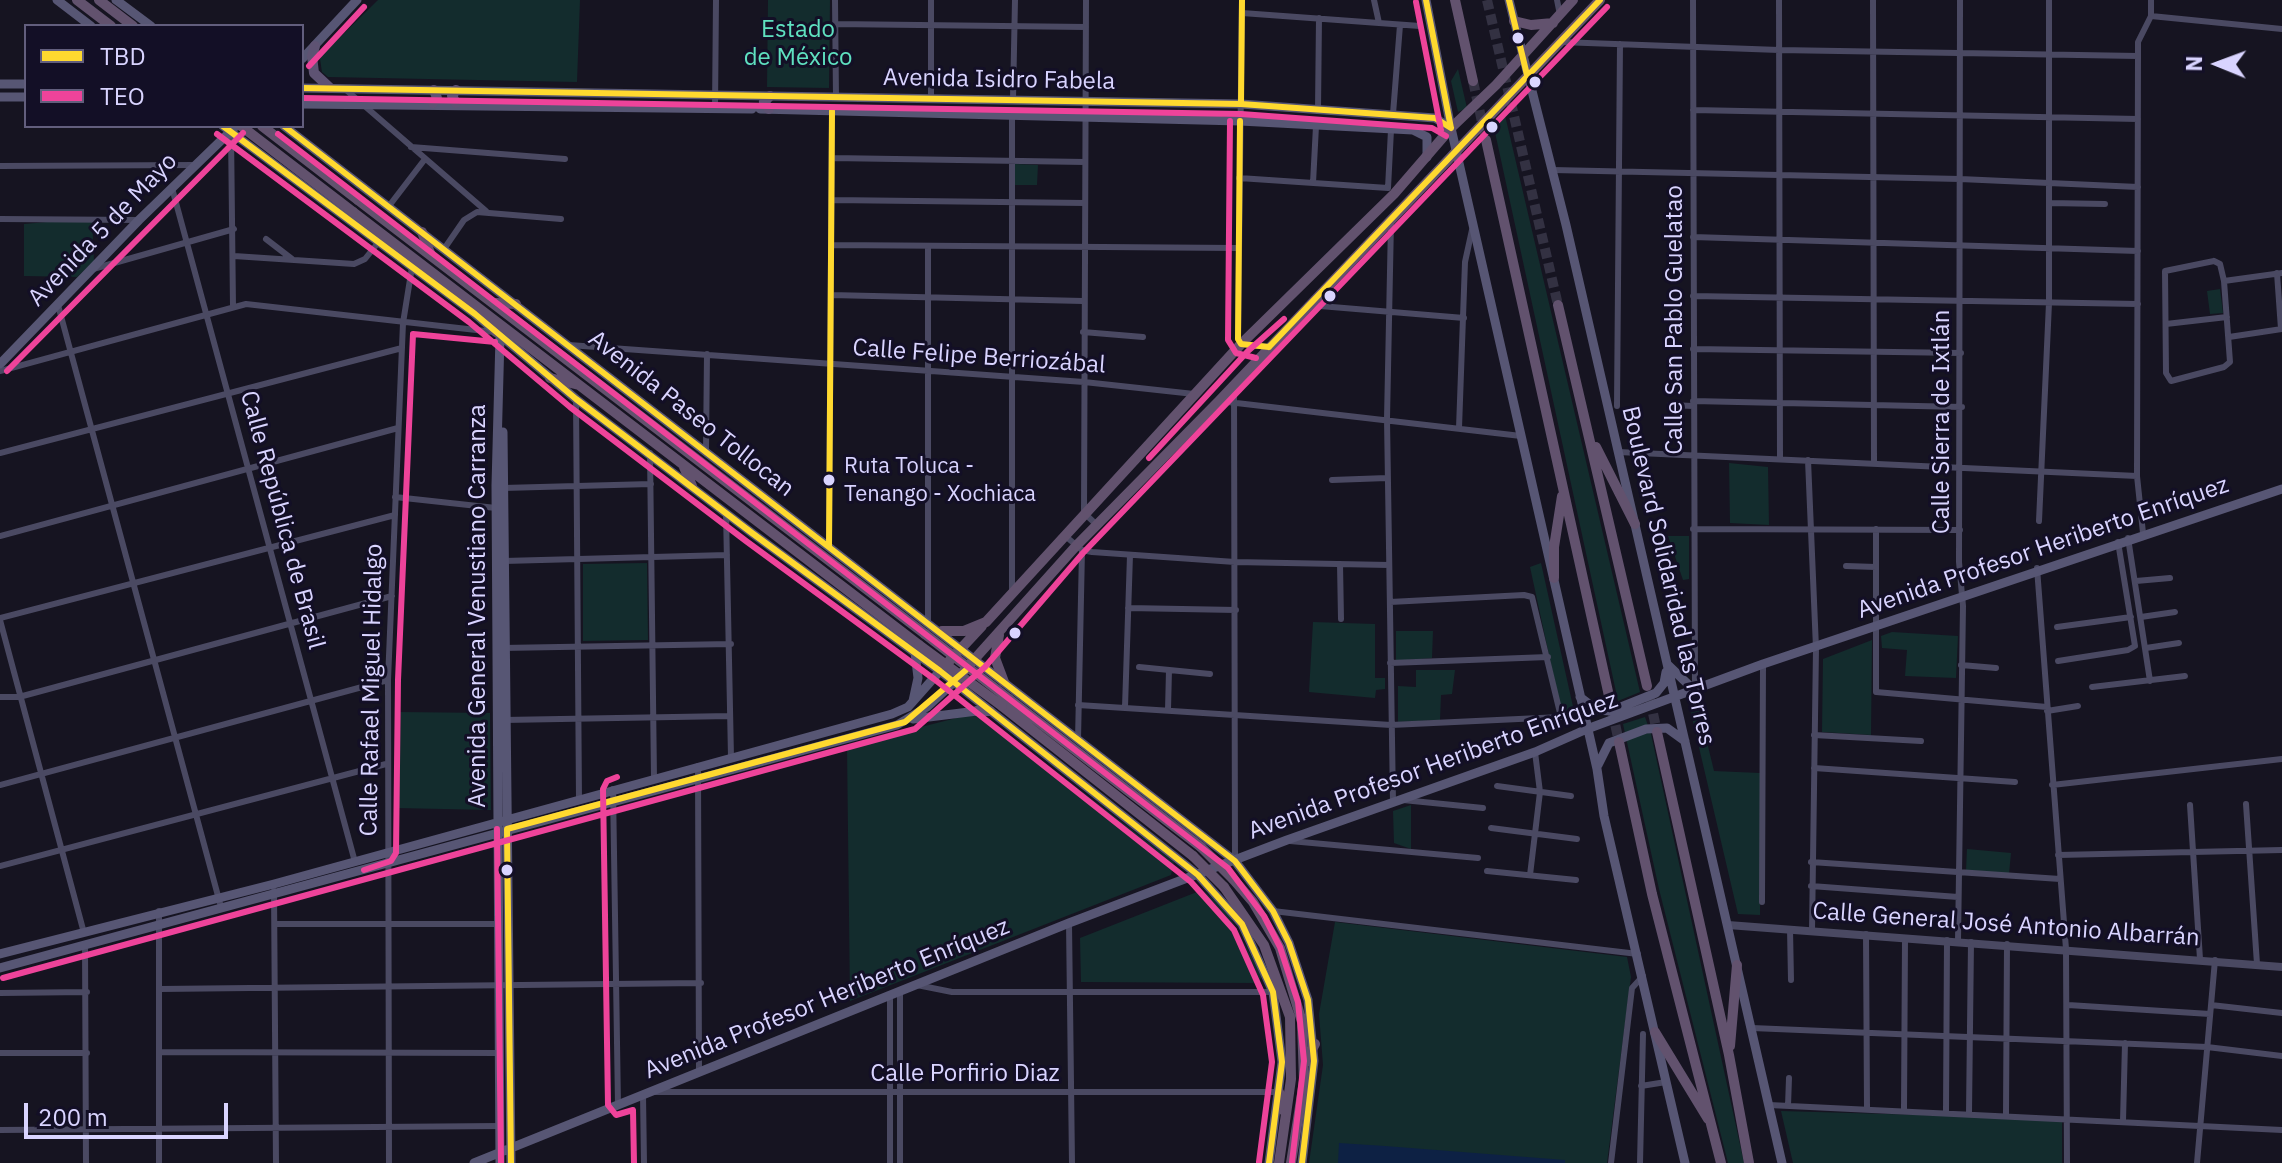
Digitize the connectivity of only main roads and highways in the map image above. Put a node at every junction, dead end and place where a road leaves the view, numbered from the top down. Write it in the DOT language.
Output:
graph roads {
  1 [pos="57,0"];
  2 [pos="99,0"];
  3 [pos="116,0"];
  4 [pos="357,0"];
  5 [pos="1426,0"];
  6 [pos="1455,0"];
  7 [pos="1509,0"];
  8 [pos="1573,0"];
  9 [pos="1600,0"];
  10 [pos="80,2"];
  11 [pos="1557,19"];
  12 [pos="1514,21"];
  13 [pos="88,24"];
  14 [pos="108,24"];
  15 [pos="130,24"];
  16 [pos="148,24"];
  17 [pos="315,46"];
  18 [pos="304,57"];
  19 [pos="1522,58"];
  20 [pos="1527,75"];
  21 [pos="1473,81"];
  22 [pos="0,84"];
  23 [pos="24,84"];
  24 [pos="304,88"];
  25 [pos="330,88"];
  26 [pos="434,90"];
  27 [pos="456,90"];
  28 [pos="770,96"];
  29 [pos="0,97"];
  30 [pos="24,97"];
  31 [pos="433,103"];
  32 [pos="456,103"];
  33 [pos="304,104"];
  34 [pos="760,109"];
  35 [pos="232,128"];
  36 [pos="234,128"];
  37 [pos="234,128"];
  38 [pos="265,128"];
  39 [pos="267,128"];
  40 [pos="287,128"];
  41 [pos="1451,128"];
  42 [pos="1486,140"];
  43 [pos="1457,150"];
  44 [pos="259,156"];
  45 [pos="1427,157"];
  46 [pos="422,232"];
  47 [pos="431,255"];
  48 [pos="432,273"];
  49 [pos="445,292"];
  50 [pos="494,303"];
  51 [pos="516,304"];
  52 [pos="1558,305"];
  53 [pos="486,312"];
  54 [pos="500,337"];
  55 [pos="0,364"];
  56 [pos="550,378"];
  57 [pos="586,387"];
  58 [pos="1584,416"];
  59 [pos="683,465"];
  60 [pos="714,465"];
  61 [pos="1561,474"];
  62 [pos="692,486"];
  63 [pos="2282,489"];
  64 [pos="1635,524"];
  65 [pos="500,561"];
  66 [pos="1554,578"];
  67 [pos="986,622"];
  68 [pos="940,630"];
  69 [pos="1000,630"];
  70 [pos="962,647"];
  71 [pos="915,649"];
  72 [pos="977,660"];
  73 [pos="1667,664"];
  74 [pos="940,671"];
  75 [pos="1000,679"];
  76 [pos="954,682"];
  77 [pos="1647,686"];
  78 [pos="1694,689"];
  79 [pos="1609,696"];
  80 [pos="1675,696"];
  81 [pos="1580,697"];
  82 [pos="1006,702"];
  83 [pos="912,703"];
  84 [pos="979,706"];
  85 [pos="990,711"];
  86 [pos="910,720"];
  87 [pos="1587,729"];
  88 [pos="1657,732"];
  89 [pos="1685,741"];
  90 [pos="1619,742"];
  91 [pos="1597,769"];
  92 [pos="502,826"];
  93 [pos="386,857"];
  94 [pos="1235,861"];
  95 [pos="1198,875"];
  96 [pos="1229,883"];
  97 [pos="274,888"];
  98 [pos="0,954"];
  99 [pos="1737,965"];
  100 [pos="0,968"];
  101 [pos="503,984"];
  102 [pos="1302,1022"];
  103 [pos="1649,1033"];
  104 [pos="1315,1040"];
  105 [pos="1729,1055"];
  106 [pos="1304,1065"];
  107 [pos="1279,1092"];
  108 [pos="1286,1117"];
  109 [pos="1712,1124"];
  110 [pos="505,1126"];
  111 [pos="511,1149"];
  112 [pos="500,1158"];
  113 [pos="474,1163"];
  114 [pos="511,1163"];
  115 [pos="1269,1163"];
  116 [pos="1279,1163"];
  117 [pos="1291,1163"];
  118 [pos="1302,1163"];
  119 [pos="1685,1163"];
  120 [pos="1721,1163"];
  121 [pos="1749,1163"];
  122 [pos="1782,1163"];
  1 -- 13 [label="main road"];
  2 -- 15 [label="highway"];
  3 -- 16 [label="main road"];
  4 -- 17 [label="main road"];
  5 -- 41 [label="main road"];
  6 -- 21 [label="highway"];
  7 -- 12 [label="main road, Boulevard Solidaridad las Torres"];
  8 -- 11 [label="highway"];
  9 -- 20 [label="highway"];
  10 -- 14 [label="highway"];
  11 -- 12 [label="highway"];
  11 -- 19 [label="highway"];
  12 -- 19 [label="main road, Boulevard Solidaridad las Torres"];
  17 -- 18 [label="main road"];
  17 -- 25 [label="main road"];
  19 -- 20 [label="main road, Boulevard Solidaridad las Torres"];
  19 -- 41 [label="highway"];
  20 -- 43 [label="highway"];
  20 -- 64 [label="main road, Boulevard Solidaridad las Torres"];
  22 -- 23 [label="main road"];
  24 -- 25 [label="main road, Avenida Isidro Fabela"];
  25 -- 26 [label="main road, Avenida Isidro Fabela"];
  26 -- 27 [label="main road, Avenida Isidro Fabela"];
  26 -- 31 [label="main road"];
  27 -- 28 [label="main road, Avenida Isidro Fabela"];
  27 -- 32 [label="main road"];
  28 -- 34 [label="main road"];
  28 -- 41 [label="main road, Avenida Isidro Fabela"];
  29 -- 30 [label="main road"];
  31 -- 32 [label="main road, Avenida Isidro Fabela"];
  31 -- 33 [label="main road, Avenida Isidro Fabela"];
  32 -- 34 [label="main road, Avenida Isidro Fabela"];
  34 -- 45 [label="main road, Avenida Isidro Fabela"];
  35 -- 55 [label="main road, Avenida 5 de Mayo"];
  36 -- 44 [label="main road, Avenida Paseo Tollocan"];
  37 -- 48 [label="highway, Avenida Paseo Tollocan, bridge"];
  38 -- 47 [label="highway, Avenida Paseo Tollocan, bridge"];
  39 -- 44 [label="main road"];
  40 -- 46 [label="main road, Avenida Paseo Tollocan"];
  41 -- 43 [label="main road"];
  41 -- 45 [label="highway"];
  42 -- 61 [label="highway"];
  43 -- 66 [label="main road"];
  43 -- 69 [label="highway"];
  44 -- 49 [label="main road, Avenida Paseo Tollocan"];
  45 -- 67 [label="highway"];
  46 -- 47 [label="highway"];
  46 -- 51 [label="main road, Avenida Paseo Tollocan"];
  47 -- 50 [label="highway, Avenida Paseo Tollocan"];
  48 -- 49 [label="highway"];
  48 -- 53 [label="highway, Avenida Paseo Tollocan"];
  49 -- 54 [label="main road, Avenida Paseo Tollocan"];
  50 -- 51 [label="highway"];
  50 -- 60 [label="highway, Avenida Paseo Tollocan"];
  51 -- 60 [label="main road, Avenida Paseo Tollocan"];
  52 -- 58 [label="highway, Boulevard Solidaridad las Torres"];
  53 -- 54 [label="highway"];
  53 -- 57 [label="highway, Avenida Paseo Tollocan"];
  54 -- 56 [label="main road, Avenida Paseo Tollocan"];
  54 -- 65 [label="main road, Avenida General Venustiano Carranza"];
  54 -- 65 [label="main road, Avenida General Venustiano Carranza"];
  56 -- 57 [label="highway"];
  56 -- 62 [label="main road, Avenida Paseo Tollocan"];
  57 -- 59 [label="highway, Avenida Paseo Tollocan"];
  58 -- 64 [label="highway"];
  58 -- 77 [label="highway, Boulevard Solidaridad las Torres"];
  59 -- 62 [label="highway"];
  59 -- 71 [label="highway, Avenida Paseo Tollocan"];
  60 -- 68 [label="main road, Avenida Paseo Tollocan"];
  60 -- 82 [label="highway, Avenida Paseo Tollocan, bridge"];
  61 -- 66 [label="highway"];
  61 -- 79 [label="highway"];
  62 -- 71 [label="main road, Avenida Paseo Tollocan"];
  63 -- 78 [label="main road, Avenida Profesor Heriberto Enríquez"];
  64 -- 73 [label="main road, Boulevard Solidaridad las Torres"];
  65 -- 92 [label="main road, Avenida General Venustiano Carranza"];
  66 -- 81 [label="main road"];
  67 -- 68 [label="highway"];
  67 -- 70 [label="highway"];
  68 -- 70 [label="main road, Avenida Paseo Tollocan"];
  68 -- 71 [label="main road"];
  69 -- 72 [label="highway"];
  69 -- 75 [label="highway"];
  70 -- 72 [label="main road, Avenida Paseo Tollocan"];
  70 -- 74 [label="highway"];
  71 -- 74 [label="main road, Avenida Paseo Tollocan"];
  71 -- 82 [label="highway, Avenida Paseo Tollocan, bridge"];
  71 -- 83 [label="main road"];
  72 -- 75 [label="main road, Avenida Paseo Tollocan"];
  72 -- 76 [label="highway"];
  73 -- 78 [label="main road"];
  73 -- 80 [label="main road, Boulevard Solidaridad las Torres"];
  73 -- 81 [label="main road"];
  74 -- 76 [label="main road, Avenida Paseo Tollocan"];
  74 -- 83 [label="main road"];
  75 -- 84 [label="main road"];
  75 -- 94 [label="main road, Avenida Paseo Tollocan"];
  76 -- 84 [label="main road, Avenida Paseo Tollocan"];
  76 -- 86 [label="main road"];
  78 -- 80 [label="main road, Avenida Profesor Heriberto Enríquez"];
  80 -- 87 [label="main road, Avenida Profesor Heriberto Enríquez"];
  80 -- 89 [label="main road, Boulevard Solidaridad las Torres"];
  81 -- 87 [label="main road"];
  82 -- 96 [label="highway, Avenida Paseo Tollocan, bridge"];
  82 -- 96 [label="highway, Avenida Paseo Tollocan, bridge"];
  83 -- 92 [label="main road"];
  84 -- 85 [label="main road"];
  84 -- 86 [label="main road"];
  85 -- 95 [label="main road"];
  86 -- 92 [label="main road"];
  87 -- 91 [label="main road"];
  87 -- 94 [label="main road, Avenida Profesor Heriberto Enríquez"];
  88 -- 105 [label="highway, Boulevard Solidaridad las Torres"];
  89 -- 91 [label="main road"];
  89 -- 99 [label="main road, Boulevard Solidaridad las Torres"];
  90 -- 109 [label="highway"];
  91 -- 103 [label="main road"];
  92 -- 93 [label="main road"];
  92 -- 101 [label="main road, Avenida General Venustiano Carranza"];
  92 -- 101 [label="main road, Avenida General Venustiano Carranza"];
  93 -- 97 [label="main road"];
  93 -- 97 [label="main road"];
  94 -- 95 [label="main road, Avenida Profesor Heriberto Enríquez"];
  94 -- 104 [label="main road, Avenida Paseo Tollocan"];
  95 -- 107 [label="main road"];
  95 -- 111 [label="main road, Avenida Profesor Heriberto Enríquez"];
  96 -- 102 [label="highway, Avenida Paseo Tollocan"];
  96 -- 108 [label="highway, Avenida Paseo Tollocan"];
  97 -- 98 [label="main road"];
  97 -- 100 [label="main road"];
  99 -- 105 [label="highway"];
  99 -- 122 [label="main road, Boulevard Solidaridad las Torres"];
  101 -- 110 [label="main road, Avenida General Venustiano Carranza"];
  101 -- 110 [label="main road, Avenida General Venustiano Carranza"];
  102 -- 104 [label="highway"];
  102 -- 106 [label="highway, Avenida Paseo Tollocan"];
  103 -- 109 [label="highway"];
  103 -- 119 [label="main road"];
  104 -- 106 [label="highway"];
  104 -- 118 [label="main road, Avenida Paseo Tollocan"];
  105 -- 121 [label="highway, Boulevard Solidaridad las Torres"];
  106 -- 117 [label="highway, Avenida Paseo Tollocan"];
  107 -- 108 [label="highway"];
  107 -- 115 [label="main road"];
  108 -- 116 [label="highway, Avenida Paseo Tollocan"];
  109 -- 120 [label="highway"];
  110 -- 111 [label="main road, Avenida General Venustiano Carranza"];
  110 -- 112 [label="main road, Avenida General Venustiano Carranza"];
  111 -- 112 [label="main road, Avenida Profesor Heriberto Enríquez"];
  111 -- 114 [label="main road, Avenida General Venustiano Carranza"];
  112 -- 113 [label="main road, Avenida Profesor Heriberto Enríquez"];
}
